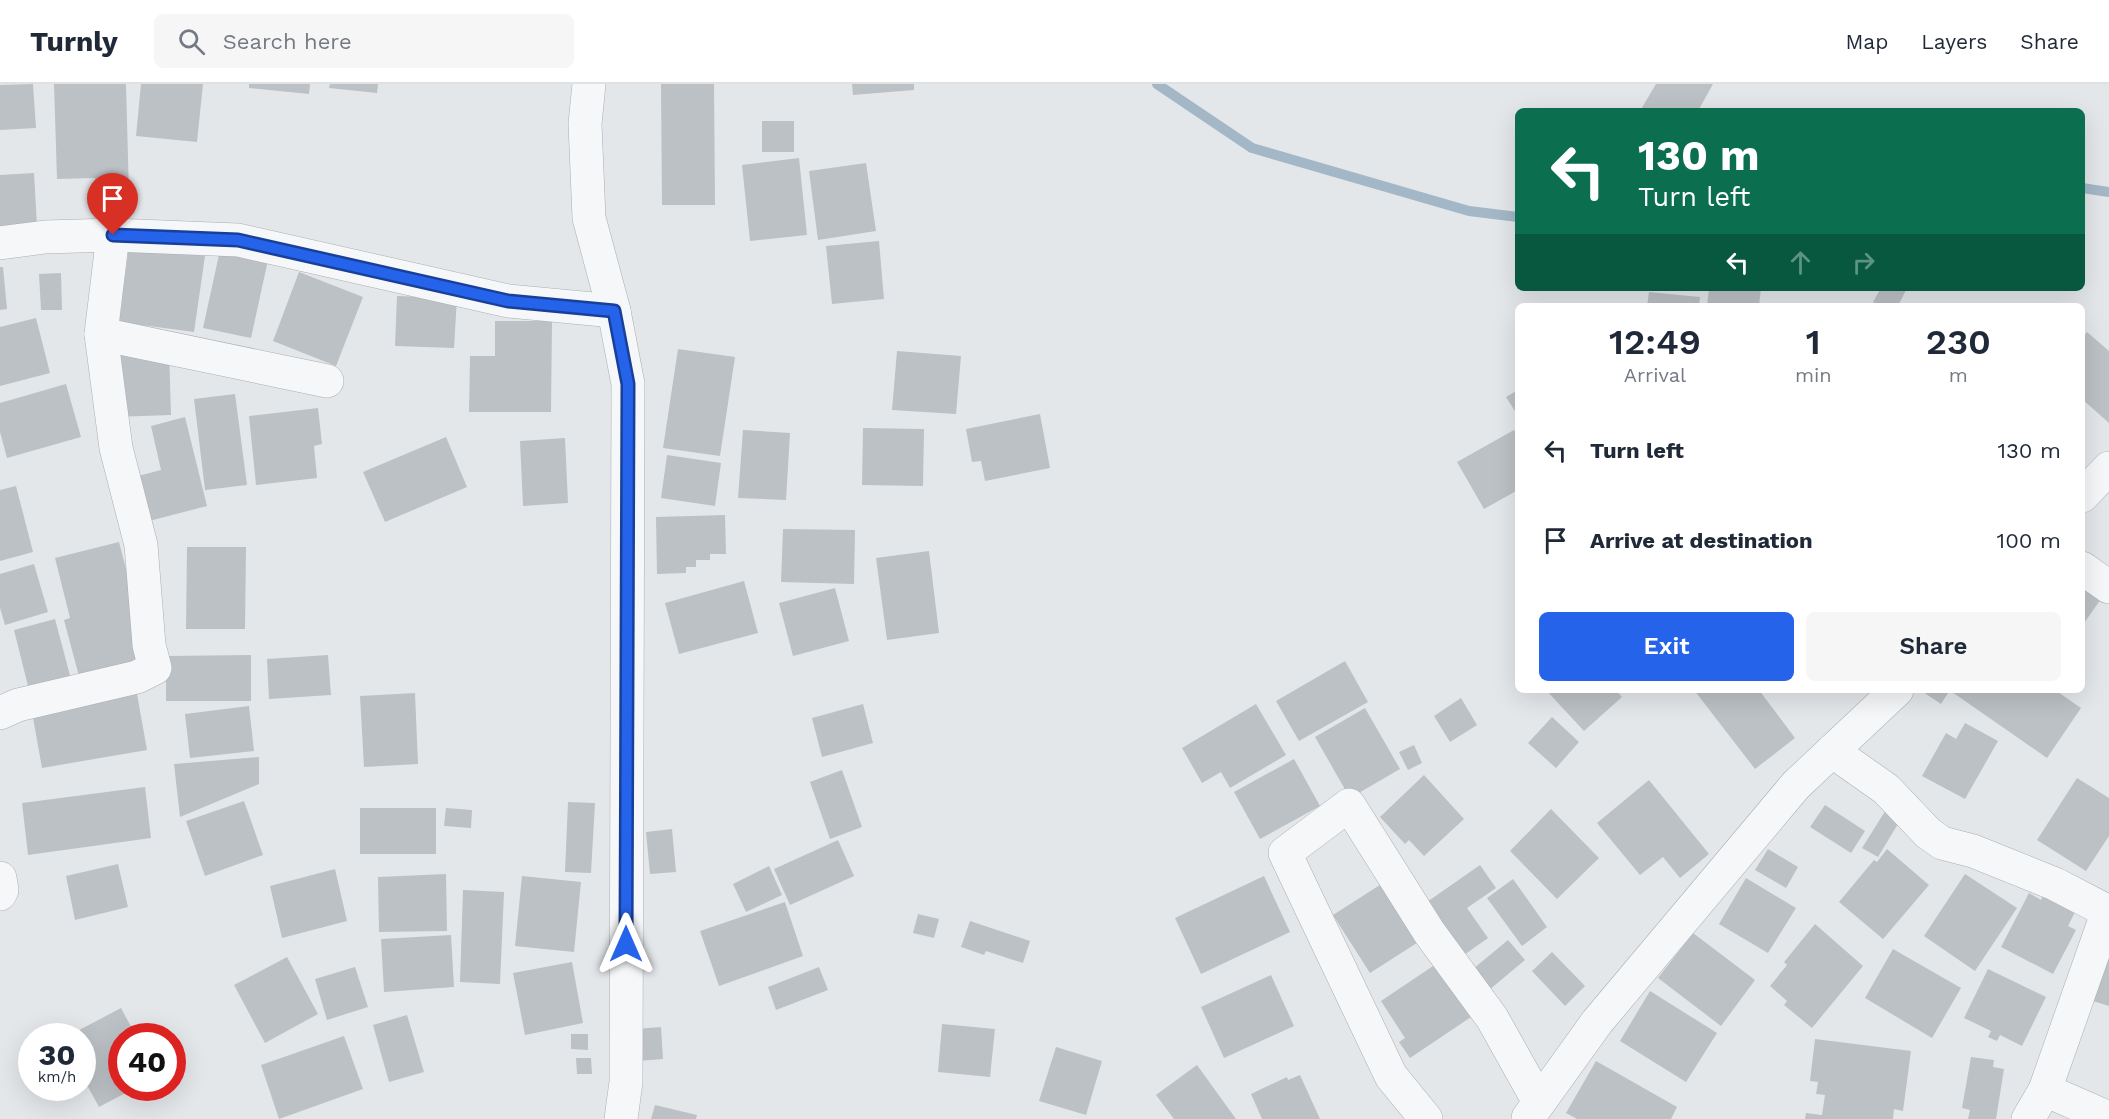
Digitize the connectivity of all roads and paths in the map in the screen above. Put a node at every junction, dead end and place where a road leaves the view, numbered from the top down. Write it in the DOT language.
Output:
graph roads {
  1 [pos="589,84"];
  2 [pos="113,235"];
  3 [pos="0,243"];
  4 [pos="614,311"];
  5 [pos="101,334"];
  6 [pos="327,381"];
  7 [pos="2109,468"];
  8 [pos="2085,493"];
  9 [pos="2085,570"];
  10 [pos="2109,586"];
  11 [pos="1894,693"];
  12 [pos="0,712"];
  13 [pos="1832,751"];
  14 [pos="0,878"];
  15 [pos="0,894"];
  16 [pos="2108,912"];
  17 [pos="2045,1089"];
  18 [pos="1533,1111"];
  19 [pos="621,1119"];
  20 [pos="1426,1119"];
  21 [pos="2028,1119"];
  22 [pos="2109,1119"];
  1 -- 4 [label="street"];
  2 -- 3 [label="street"];
  2 -- 4 [label="street"];
  2 -- 5 [label="street"];
  4 -- 19 [label="street"];
  5 -- 6 [label="street"];
  5 -- 12 [label="street"];
  7 -- 8 [label="street"];
  9 -- 10 [label="street"];
  11 -- 13 [label="street"];
  13 -- 16 [label="street"];
  13 -- 18 [label="street"];
  14 -- 15 [label="street"];
  16 -- 17 [label="street"];
  17 -- 21 [label="street"];
  17 -- 22 [label="street"];
  18 -- 20 [label="street"];
}
